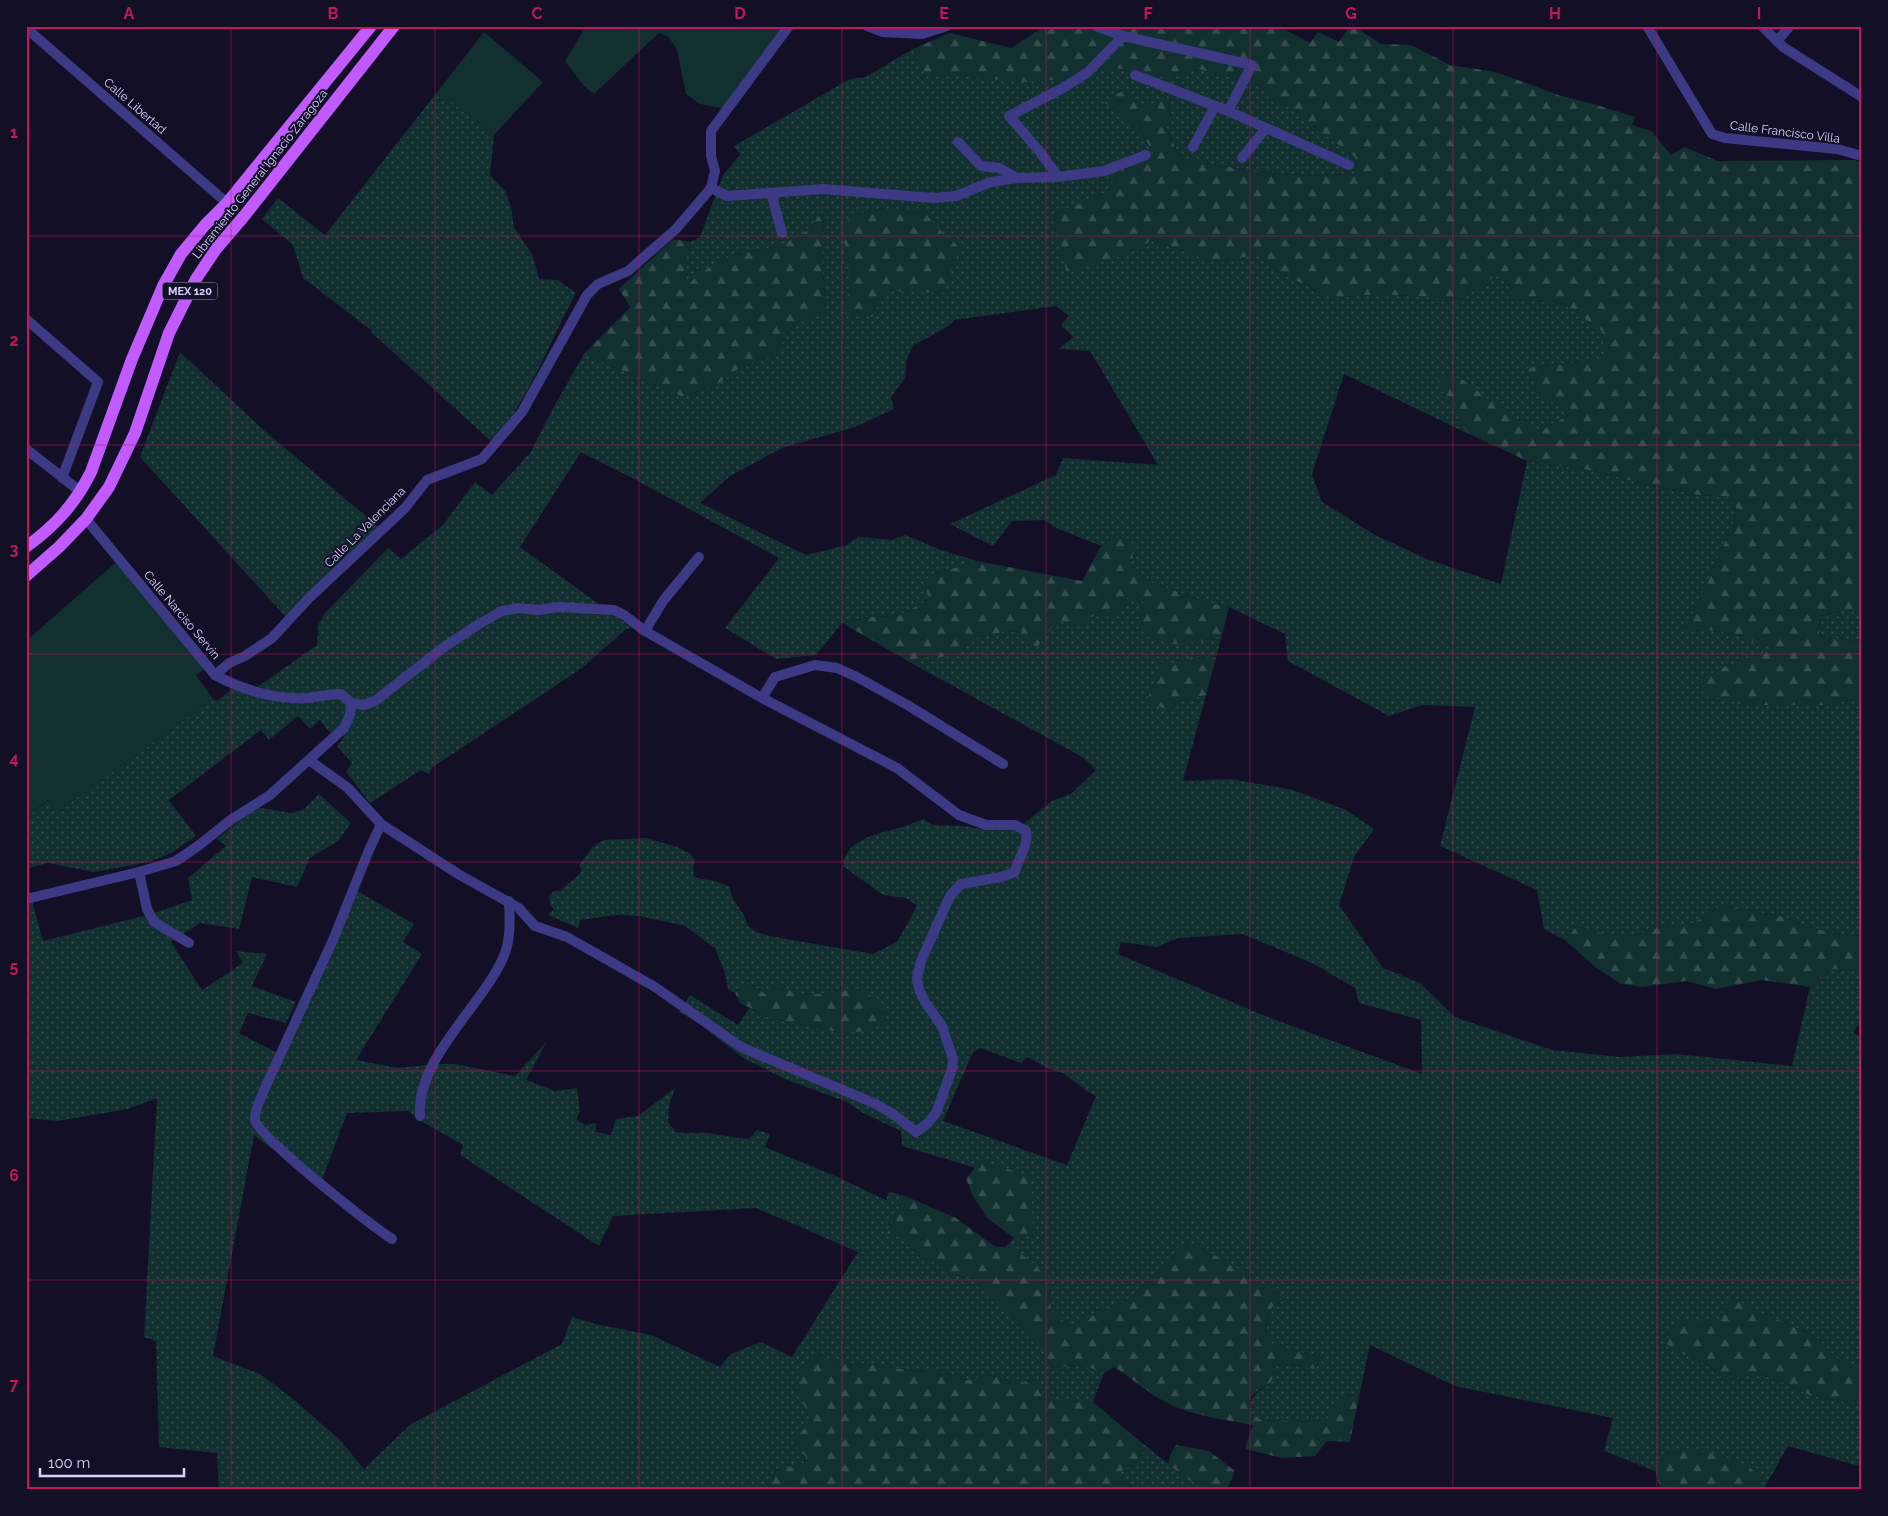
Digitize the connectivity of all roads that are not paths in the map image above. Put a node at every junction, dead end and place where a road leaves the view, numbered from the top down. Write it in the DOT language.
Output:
graph roads {
  1 [pos="371,26"];
  2 [pos="394,26"];
  3 [pos="789,26"];
  4 [pos="867,26"];
  5 [pos="947,26"];
  6 [pos="1096,26"];
  7 [pos="1647,26"];
  8 [pos="1762,26"];
  9 [pos="1790,26"];
  10 [pos="26,28"];
  11 [pos="1123,36"];
  12 [pos="1777,41"];
  13 [pos="1135,75"];
  14 [pos="1862,97"];
  15 [pos="1215,106"];
  16 [pos="1228,110"];
  17 [pos="1266,128"];
  18 [pos="958,142"];
  19 [pos="1193,147"];
  20 [pos="1146,155"];
  21 [pos="1862,156"];
  22 [pos="1242,158"];
  23 [pos="1349,165"];
  24 [pos="1058,177"];
  25 [pos="1018,178"];
  26 [pos="711,188"];
  27 [pos="771,193"];
  28 [pos="227,203"];
  29 [pos="782,233"];
  30 [pos="26,319"];
  31 [pos="26,448"];
  32 [pos="62,478"];
  33 [pos="81,492"];
  34 [pos="86,519"];
  35 [pos="26,547"];
  36 [pos="698,557"];
  37 [pos="26,576"];
  38 [pos="645,631"];
  39 [pos="215,675"];
  40 [pos="762,698"];
  41 [pos="352,703"];
  42 [pos="309,760"];
  43 [pos="1003,764"];
  44 [pos="382,824"];
  45 [pos="139,872"];
  46 [pos="26,898"];
  47 [pos="509,901"];
  48 [pos="189,943"];
  49 [pos="420,1116"];
  50 [pos="392,1239"];
  1 -- 28 [label="main road, Libramiento General Ignacio Zaragoza / MEX 120"];
  2 -- 34 [label="main road, Libramiento General Ignacio Zaragoza / MEX 120"];
  3 -- 26 [label="street"];
  4 -- 5 [label="street"];
  6 -- 11 [label="street"];
  7 -- 21 [label="street, Calle Francisco Villa"];
  8 -- 12 [label="street"];
  9 -- 12 [label="street"];
  10 -- 28 [label="street, Calle Libertad"];
  11 -- 16 [label="street"];
  11 -- 24 [label="street"];
  12 -- 14 [label="street"];
  13 -- 15 [label="street"];
  15 -- 16 [label="street"];
  15 -- 19 [label="street"];
  16 -- 17 [label="street"];
  17 -- 22 [label="street"];
  17 -- 23 [label="street"];
  18 -- 25 [label="street"];
  20 -- 24 [label="street"];
  24 -- 25 [label="street"];
  25 -- 27 [label="street"];
  26 -- 27 [label="street"];
  26 -- 39 [label="street, Calle La Valenciana"];
  27 -- 29 [label="street"];
  28 -- 33 [label="main road, Libramiento General Ignacio Zaragoza / MEX 120"];
  30 -- 32 [label="street"];
  31 -- 32 [label="street"];
  32 -- 33 [label="street"];
  33 -- 35 [label="main road, Libramiento General Ignacio Zaragoza / MEX 120"];
  34 -- 37 [label="main road, Libramiento General Ignacio Zaragoza / MEX 120"];
  34 -- 39 [label="street, Calle Narciso Servin"];
  36 -- 38 [label="street"];
  38 -- 40 [label="street"];
  38 -- 41 [label="street"];
  39 -- 41 [label="street, Calle Narciso Servin"];
  40 -- 43 [label="street"];
  40 -- 47 [label="street"];
  41 -- 42 [label="street"];
  42 -- 44 [label="street"];
  42 -- 45 [label="street"];
  44 -- 47 [label="street"];
  44 -- 50 [label="street"];
  45 -- 46 [label="street"];
  45 -- 48 [label="street"];
  47 -- 49 [label="street"];
}
